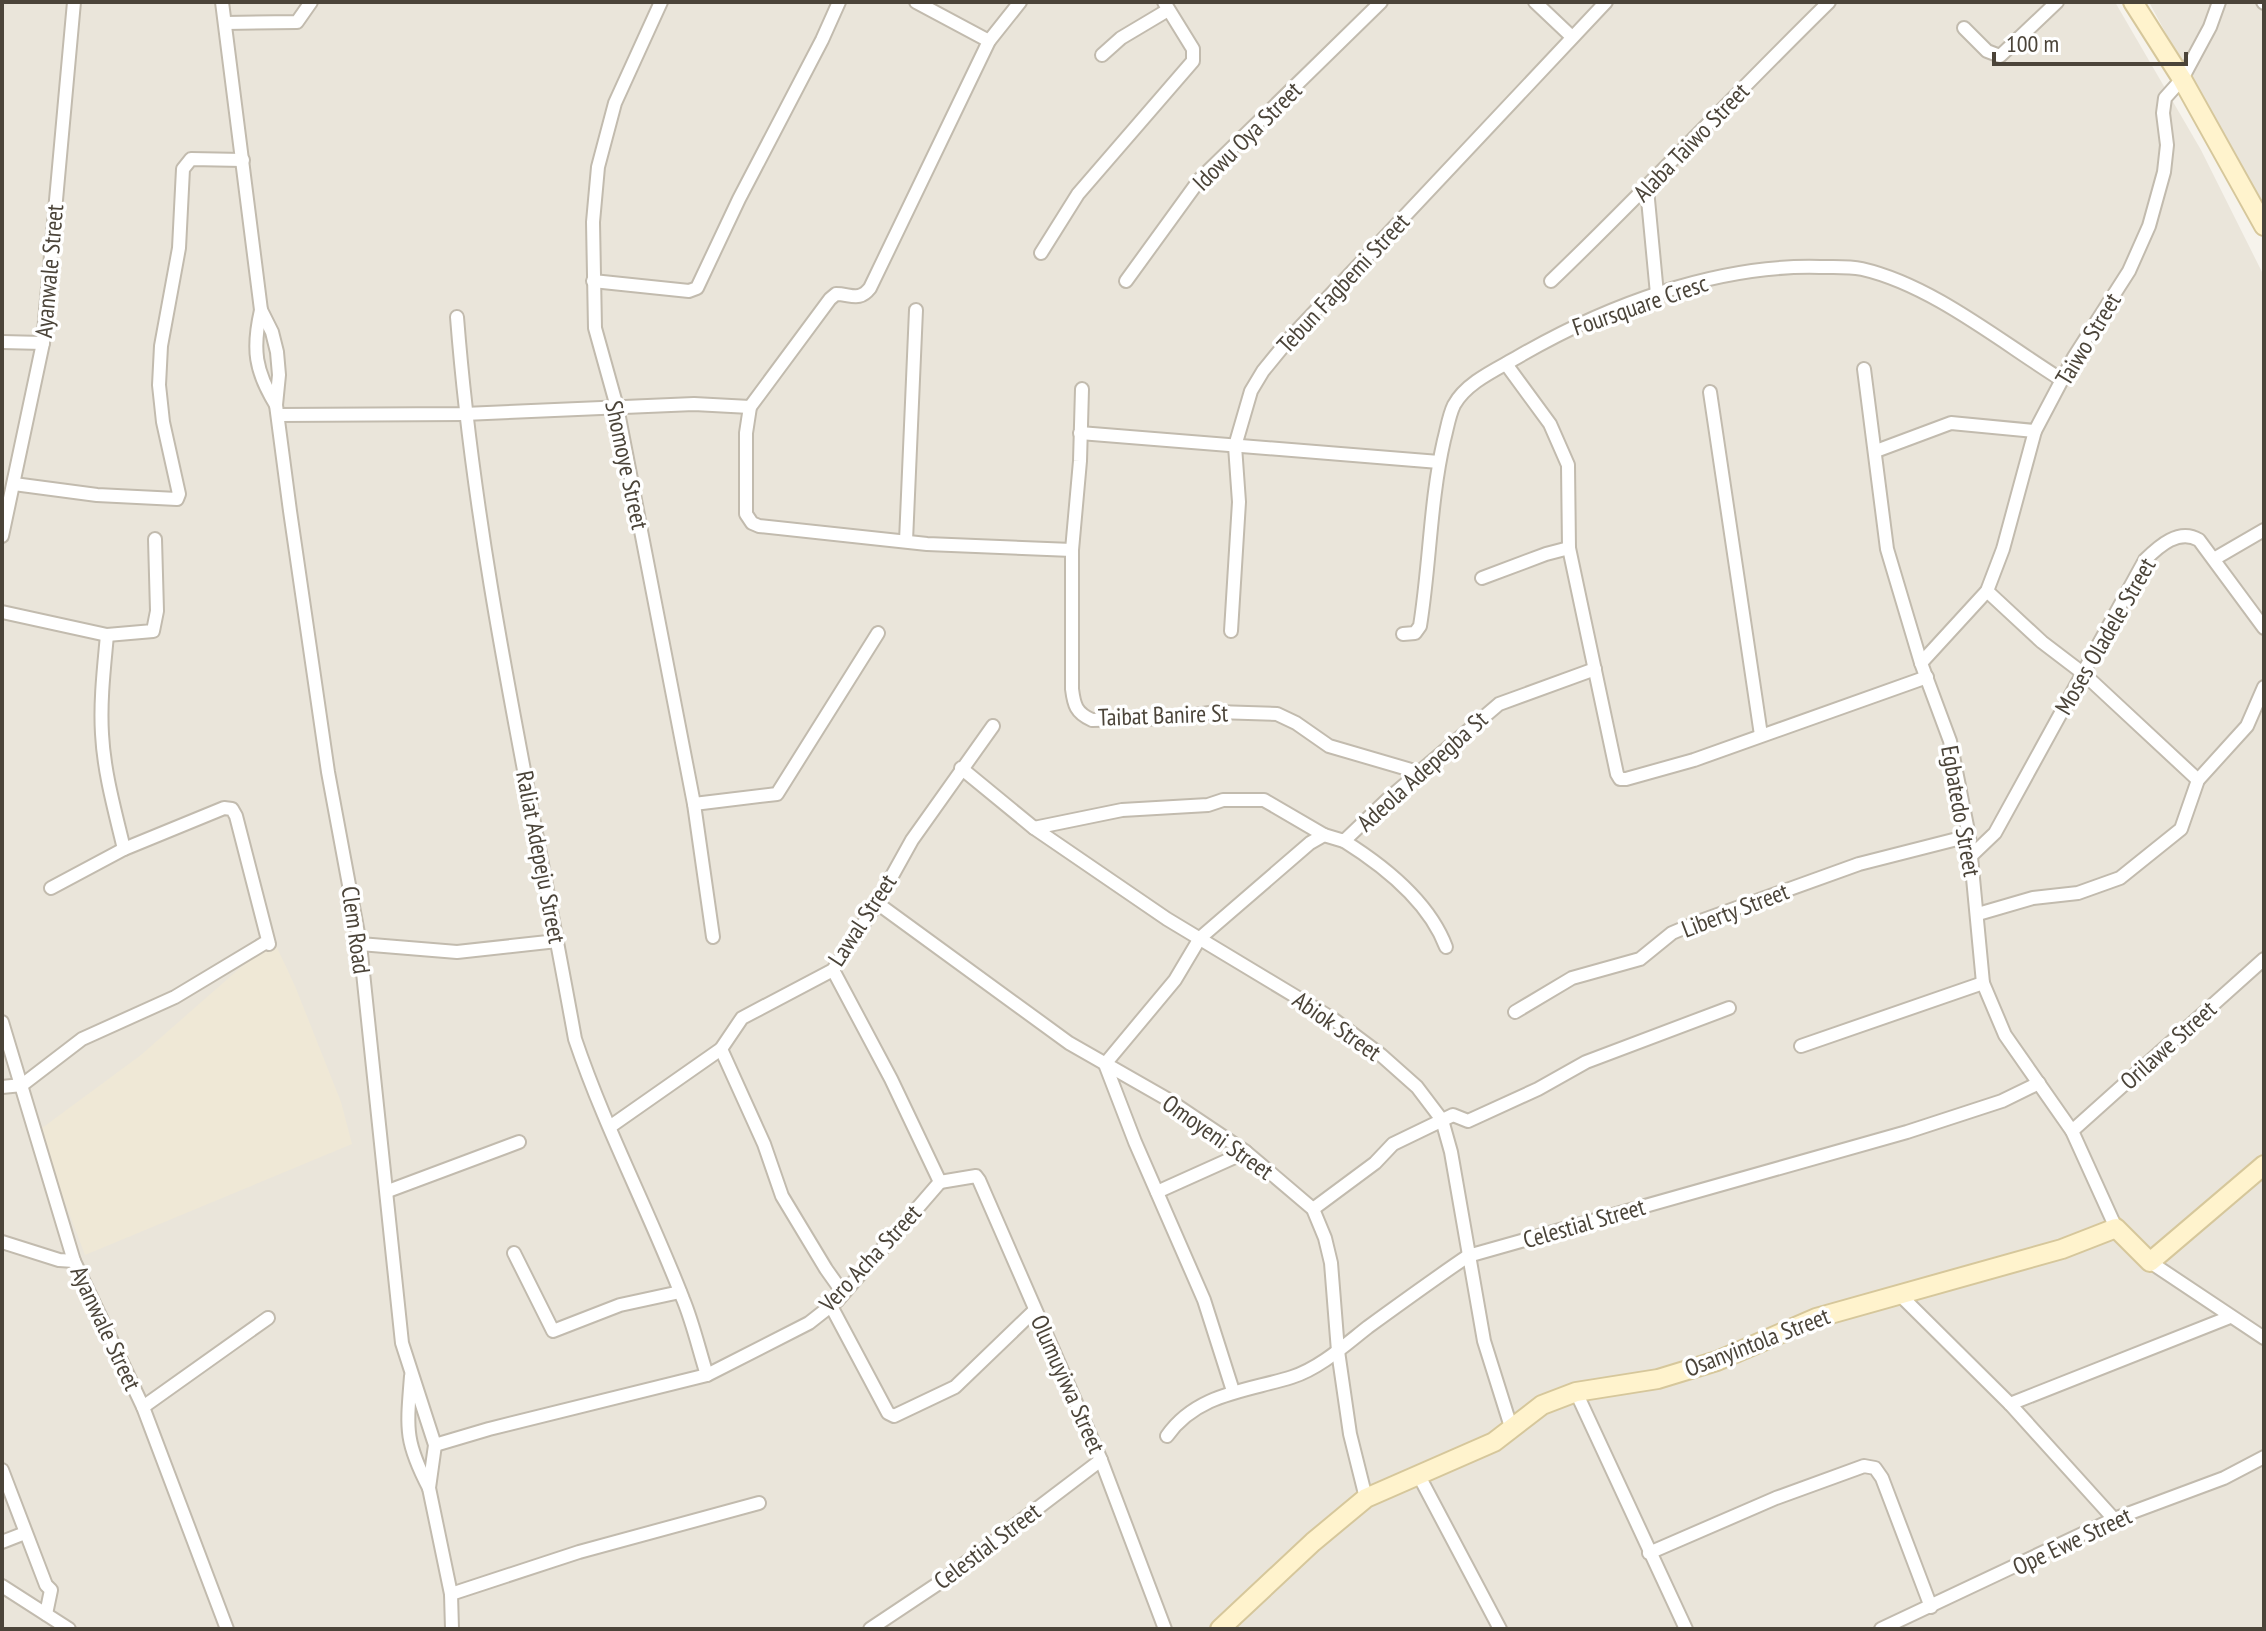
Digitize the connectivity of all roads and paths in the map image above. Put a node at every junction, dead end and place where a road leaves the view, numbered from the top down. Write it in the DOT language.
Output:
graph roads {
  1 [pos="74,2"];
  2 [pos="222,2"];
  3 [pos="311,2"];
  4 [pos="661,2"];
  5 [pos="839,2"];
  6 [pos="916,2"];
  7 [pos="1020,2"];
  8 [pos="1381,2"];
  9 [pos="1535,2"];
  10 [pos="1606,2"];
  11 [pos="1829,2"];
  12 [pos="2057,2"];
  13 [pos="2133,2"];
  14 [pos="2219,2"];
  15 [pos="1166,6"];
  16 [pos="225,23"];
  17 [pos="1964,28"];
  18 [pos="1572,37"];
  19 [pos="989,41"];
  20 [pos="1102,55"];
  21 [pos="2182,79"];
  22 [pos="243,160"];
  23 [pos="1647,189"];
  24 [pos="2264,226"];
  25 [pos="1041,253"];
  26 [pos="593,281"];
  27 [pos="1126,281"];
  28 [pos="1551,281"];
  29 [pos="1657,294"];
  30 [pos="261,310"];
  31 [pos="916,310"];
  32 [pos="457,317"];
  33 [pos="2,342"];
  34 [pos="43,343"];
  35 [pos="1506,364"];
  36 [pos="1864,369"];
  37 [pos="2062,380"];
  38 [pos="1082,389"];
  39 [pos="1710,392"];
  40 [pos="617,407"];
  41 [pos="750,407"];
  42 [pos="277,410"];
  43 [pos="464,414"];
  44 [pos="2035,431"];
  45 [pos="1080,433"];
  46 [pos="1235,446"];
  47 [pos="1876,451"];
  48 [pos="1439,462"];
  49 [pos="14,484"];
  50 [pos="4,517"];
  51 [pos="2264,530"];
  52 [pos="2,536"];
  53 [pos="155,539"];
  54 [pos="906,541"];
  55 [pos="1569,548"];
  56 [pos="1072,550"];
  57 [pos="2214,559"];
  58 [pos="1482,578"];
  59 [pos="1987,591"];
  60 [pos="2,612"];
  61 [pos="2264,628"];
  62 [pos="1231,631"];
  63 [pos="878,633"];
  64 [pos="1403,634"];
  65 [pos="107,635"];
  66 [pos="1921,663"];
  67 [pos="1595,669"];
  68 [pos="2084,674"];
  69 [pos="1927,677"];
  70 [pos="2264,687"];
  71 [pos="993,726"];
  72 [pos="1761,735"];
  73 [pos="961,768"];
  74 [pos="1418,772"];
  75 [pos="2198,780"];
  76 [pos="694,804"];
  77 [pos="1034,828"];
  78 [pos="1324,835"];
  79 [pos="1969,836"];
  80 [pos="1344,841"];
  81 [pos="124,849"];
  82 [pos="1972,855"];
  83 [pos="51,888"];
  84 [pos="877,903"];
  85 [pos="1978,914"];
  86 [pos="713,937"];
  87 [pos="1200,938"];
  88 [pos="557,941"];
  89 [pos="360,944"];
  90 [pos="1446,947"];
  91 [pos="2264,959"];
  92 [pos="833,970"];
  93 [pos="1983,983"];
  94 [pos="1729,1008"];
  95 [pos="1515,1012"];
  96 [pos="2,1022"];
  97 [pos="1801,1046"];
  98 [pos="721,1049"];
  99 [pos="1105,1064"];
  100 [pos="2039,1083"];
  101 [pos="22,1085"];
  102 [pos="2,1087"];
  103 [pos="1442,1120"];
  104 [pos="611,1126"];
  105 [pos="2072,1131"];
  106 [pos="519,1142"];
  107 [pos="1246,1152"];
  108 [pos="2264,1165"];
  109 [pos="940,1182"];
  110 [pos="388,1191"];
  111 [pos="1157,1192"];
  112 [pos="1313,1209"];
  113 [pos="2116,1228"];
  114 [pos="2,1242"];
  115 [pos="514,1253"];
  116 [pos="1468,1256"];
  117 [pos="74,1261"];
  118 [pos="2150,1262"];
  119 [pos="680,1292"];
  120 [pos="843,1293"];
  121 [pos="1899,1294"];
  122 [pos="831,1306"];
  123 [pos="1035,1310"];
  124 [pos="2230,1317"];
  125 [pos="268,1318"];
  126 [pos="2264,1338"];
  127 [pos="1338,1351"];
  128 [pos="411,1368"];
  129 [pos="707,1375"];
  130 [pos="1233,1391"];
  131 [pos="1576,1392"];
  132 [pos="2010,1404"];
  133 [pos="143,1407"];
  134 [pos="1511,1427"];
  135 [pos="1167,1436"];
  136 [pos="435,1445"];
  137 [pos="2264,1457"];
  138 [pos="1101,1460"];
  139 [pos="2,1470"];
  140 [pos="1418,1474"];
  141 [pos="429,1488"];
  142 [pos="1366,1498"];
  143 [pos="759,1503"];
  144 [pos="2114,1519"];
  145 [pos="25,1533"];
  146 [pos="2,1542"];
  147 [pos="1649,1553"];
  148 [pos="2,1586"];
  149 [pos="451,1594"];
  150 [pos="1931,1607"];
  151 [pos="46,1614"];
  152 [pos="69,1629"];
  153 [pos="227,1629"];
  154 [pos="452,1629"];
  155 [pos="870,1629"];
  156 [pos="1165,1629"];
  157 [pos="1220,1629"];
  158 [pos="1500,1629"];
  159 [pos="1686,1629"];
  160 [pos="1881,1629"];
  1 -- 34 [label="street, Ayanwale Street"];
  2 -- 16 [label="street, Clem Road"];
  3 -- 16 [label="street"];
  4 -- 26 [label="street, Shomoye Street"];
  5 -- 26 [label="street"];
  6 -- 19 [label="street"];
  7 -- 19 [label="street"];
  8 -- 27 [label="street, Idowu Oya Street"];
  9 -- 18 [label="street"];
  10 -- 18 [label="street, Tebun Fagbemi Street"];
  11 -- 23 [label="street, Alaba Taiwo Street"];
  12 -- 17 [label="street"];
  13 -- 21 [label="street"];
  14 -- 21 [label="street, Taiwo Street"];
  15 -- 20 [label="street"];
  15 -- 25 [label="street"];
  16 -- 22 [label="street, Clem Road"];
  18 -- 46 [label="street, Tebun Fagbemi Street"];
  19 -- 41 [label="street"];
  21 -- 24 [label="street"];
  21 -- 37 [label="street, Taiwo Street"];
  22 -- 30 [label="street, Clem Road"];
  22 -- 49 [label="street"];
  23 -- 28 [label="street, Alaba Taiwo Street"];
  23 -- 29 [label="street"];
  26 -- 40 [label="street, Shomoye Street"];
  29 -- 35 [label="street, Foursquare Cresc"];
  29 -- 37 [label="street, Foursquare Cresc"];
  30 -- 42 [label="street, Clem Road"];
  30 -- 42 [label="street"];
  31 -- 54 [label="street"];
  32 -- 43 [label="street, Raliat Adepeju Street"];
  33 -- 34 [label="street"];
  34 -- 49 [label="street, Ayanwale Street"];
  35 -- 48 [label="street, Foursquare Cresc"];
  35 -- 55 [label="street"];
  36 -- 47 [label="street, Egbatedo Street"];
  37 -- 44 [label="street, Taiwo Street"];
  38 -- 45 [label="street, Taibat Banire St"];
  39 -- 72 [label="street"];
  40 -- 41 [label="street"];
  40 -- 43 [label="street"];
  40 -- 76 [label="street, Shomoye Street"];
  41 -- 54 [label="street"];
  42 -- 43 [label="street"];
  42 -- 89 [label="street, Clem Road"];
  43 -- 88 [label="street, Raliat Adepeju Street"];
  44 -- 47 [label="street"];
  44 -- 59 [label="street, Taiwo Street"];
  45 -- 46 [label="street"];
  45 -- 56 [label="street, Taibat Banire St"];
  46 -- 48 [label="street"];
  46 -- 62 [label="street, Tebun Fagbemi Street"];
  47 -- 66 [label="street, Egbatedo Street"];
  48 -- 64 [label="street, Foursquare Cresc"];
  49 -- 50 [label="street, Ayanwale Street"];
  50 -- 52 [label="street, Ayanwale Street"];
  51 -- 57 [label="street"];
  53 -- 65 [label="street"];
  54 -- 56 [label="street"];
  55 -- 58 [label="street"];
  55 -- 67 [label="street"];
  56 -- 74 [label="street, Taibat Banire St"];
  57 -- 61 [label="street, Moses Oladele Street"];
  57 -- 68 [label="street, Moses Oladele Street"];
  59 -- 66 [label="street, Taiwo Street"];
  59 -- 68 [label="street"];
  60 -- 65 [label="street"];
  63 -- 76 [label="street"];
  65 -- 81 [label="street"];
  66 -- 69 [label="street, Egbatedo Street"];
  67 -- 72 [label="street"];
  67 -- 74 [label="street, Adeola Adepegba St"];
  68 -- 75 [label="street"];
  68 -- 82 [label="street, Moses Oladele Street"];
  69 -- 72 [label="street"];
  69 -- 79 [label="street, Egbatedo Street"];
  70 -- 75 [label="street"];
  71 -- 73 [label="street, Lawal Street"];
  73 -- 77 [label="street, Abiok Street"];
  73 -- 84 [label="street, Lawal Street"];
  74 -- 80 [label="street, Adeola Adepegba St"];
  75 -- 85 [label="street"];
  76 -- 86 [label="street, Shomoye Street"];
  77 -- 78 [label="street"];
  77 -- 87 [label="street, Abiok Street"];
  78 -- 80 [label="street, Adeola Adepegba St"];
  78 -- 87 [label="street, Adeola Adepegba St"];
  79 -- 82 [label="street, Egbatedo Street"];
  79 -- 95 [label="street, Liberty Street"];
  80 -- 90 [label="street"];
  81 -- 83 [label="street"];
  81 -- 101 [label="street"];
  82 -- 85 [label="street, Egbatedo Street"];
  84 -- 92 [label="street, Lawal Street"];
  84 -- 99 [label="street, Omoyeni Street"];
  85 -- 93 [label="street, Egbatedo Street"];
  87 -- 99 [label="street, Adeola Adepegba St"];
  87 -- 103 [label="street, Abiok Street"];
  88 -- 89 [label="street"];
  88 -- 104 [label="street, Raliat Adepeju Street"];
  89 -- 110 [label="street, Clem Road"];
  91 -- 105 [label="street, Orilawe Street"];
  92 -- 98 [label="street, Lawal Street"];
  92 -- 109 [label="street, Vero Acha Street"];
  93 -- 97 [label="street"];
  93 -- 100 [label="street, Egbatedo Street"];
  94 -- 103 [label="street"];
  96 -- 101 [label="street, Ayanwale Street"];
  98 -- 104 [label="street, Lawal Street"];
  98 -- 120 [label="street"];
  99 -- 107 [label="street, Omoyeni Street"];
  99 -- 111 [label="street"];
  100 -- 105 [label="street, Egbatedo Street"];
  100 -- 116 [label="street, Celestial Street"];
  101 -- 102 [label="street"];
  101 -- 117 [label="street, Ayanwale Street"];
  103 -- 112 [label="street"];
  103 -- 116 [label="street, Abiok Street"];
  104 -- 119 [label="street, Raliat Adepeju Street"];
  105 -- 113 [label="street, Egbatedo Street"];
  106 -- 110 [label="street"];
  107 -- 111 [label="street"];
  107 -- 112 [label="street, Omoyeni Street"];
  108 -- 118 [label="street"];
  109 -- 120 [label="street, Vero Acha Street"];
  109 -- 123 [label="street, Olumuyiwa Street"];
  110 -- 128 [label="street, Clem Road"];
  111 -- 130 [label="street"];
  112 -- 127 [label="street, Omoyeni Street"];
  113 -- 118 [label="street"];
  113 -- 121 [label="street, Osanyintola Street"];
  114 -- 117 [label="street"];
  115 -- 119 [label="street"];
  116 -- 127 [label="street, Celestial Street"];
  116 -- 134 [label="street, Abiok Street"];
  117 -- 133 [label="street, Ayanwale Street"];
  118 -- 124 [label="street"];
  119 -- 129 [label="street, Raliat Adepeju Street"];
  120 -- 122 [label="street, Vero Acha Street"];
  121 -- 131 [label="street, Osanyintola Street"];
  121 -- 132 [label="street"];
  122 -- 123 [label="street"];
  122 -- 129 [label="street, Vero Acha Street"];
  123 -- 138 [label="street, Olumuyiwa Street"];
  124 -- 126 [label="street"];
  124 -- 132 [label="street"];
  125 -- 133 [label="street"];
  127 -- 130 [label="street, Celestial Street"];
  127 -- 142 [label="street, Omoyeni Street"];
  128 -- 136 [label="street, Clem Road"];
  128 -- 141 [label="street"];
  129 -- 136 [label="street, Vero Acha Street"];
  130 -- 135 [label="street, Celestial Street"];
  131 -- 134 [label="street, Osanyintola Street"];
  131 -- 147 [label="street"];
  132 -- 144 [label="street"];
  133 -- 153 [label="street, Ayanwale Street"];
  134 -- 140 [label="street, Osanyintola Street"];
  136 -- 141 [label="street, Clem Road"];
  137 -- 144 [label="street, Ope Ewe Street"];
  138 -- 155 [label="street, Celestial Street"];
  138 -- 156 [label="street, Olumuyiwa Street"];
  139 -- 145 [label="street"];
  140 -- 142 [label="street, Osanyintola Street"];
  140 -- 158 [label="street"];
  141 -- 149 [label="street, Clem Road"];
  142 -- 157 [label="street, Osanyintola Street"];
  143 -- 149 [label="street"];
  144 -- 150 [label="street, Ope Ewe Street"];
  145 -- 146 [label="street"];
  145 -- 151 [label="street"];
  147 -- 150 [label="street"];
  147 -- 159 [label="street"];
  148 -- 151 [label="street"];
  149 -- 154 [label="street, Clem Road"];
  150 -- 160 [label="street, Ope Ewe Street"];
  151 -- 152 [label="street"];
}
